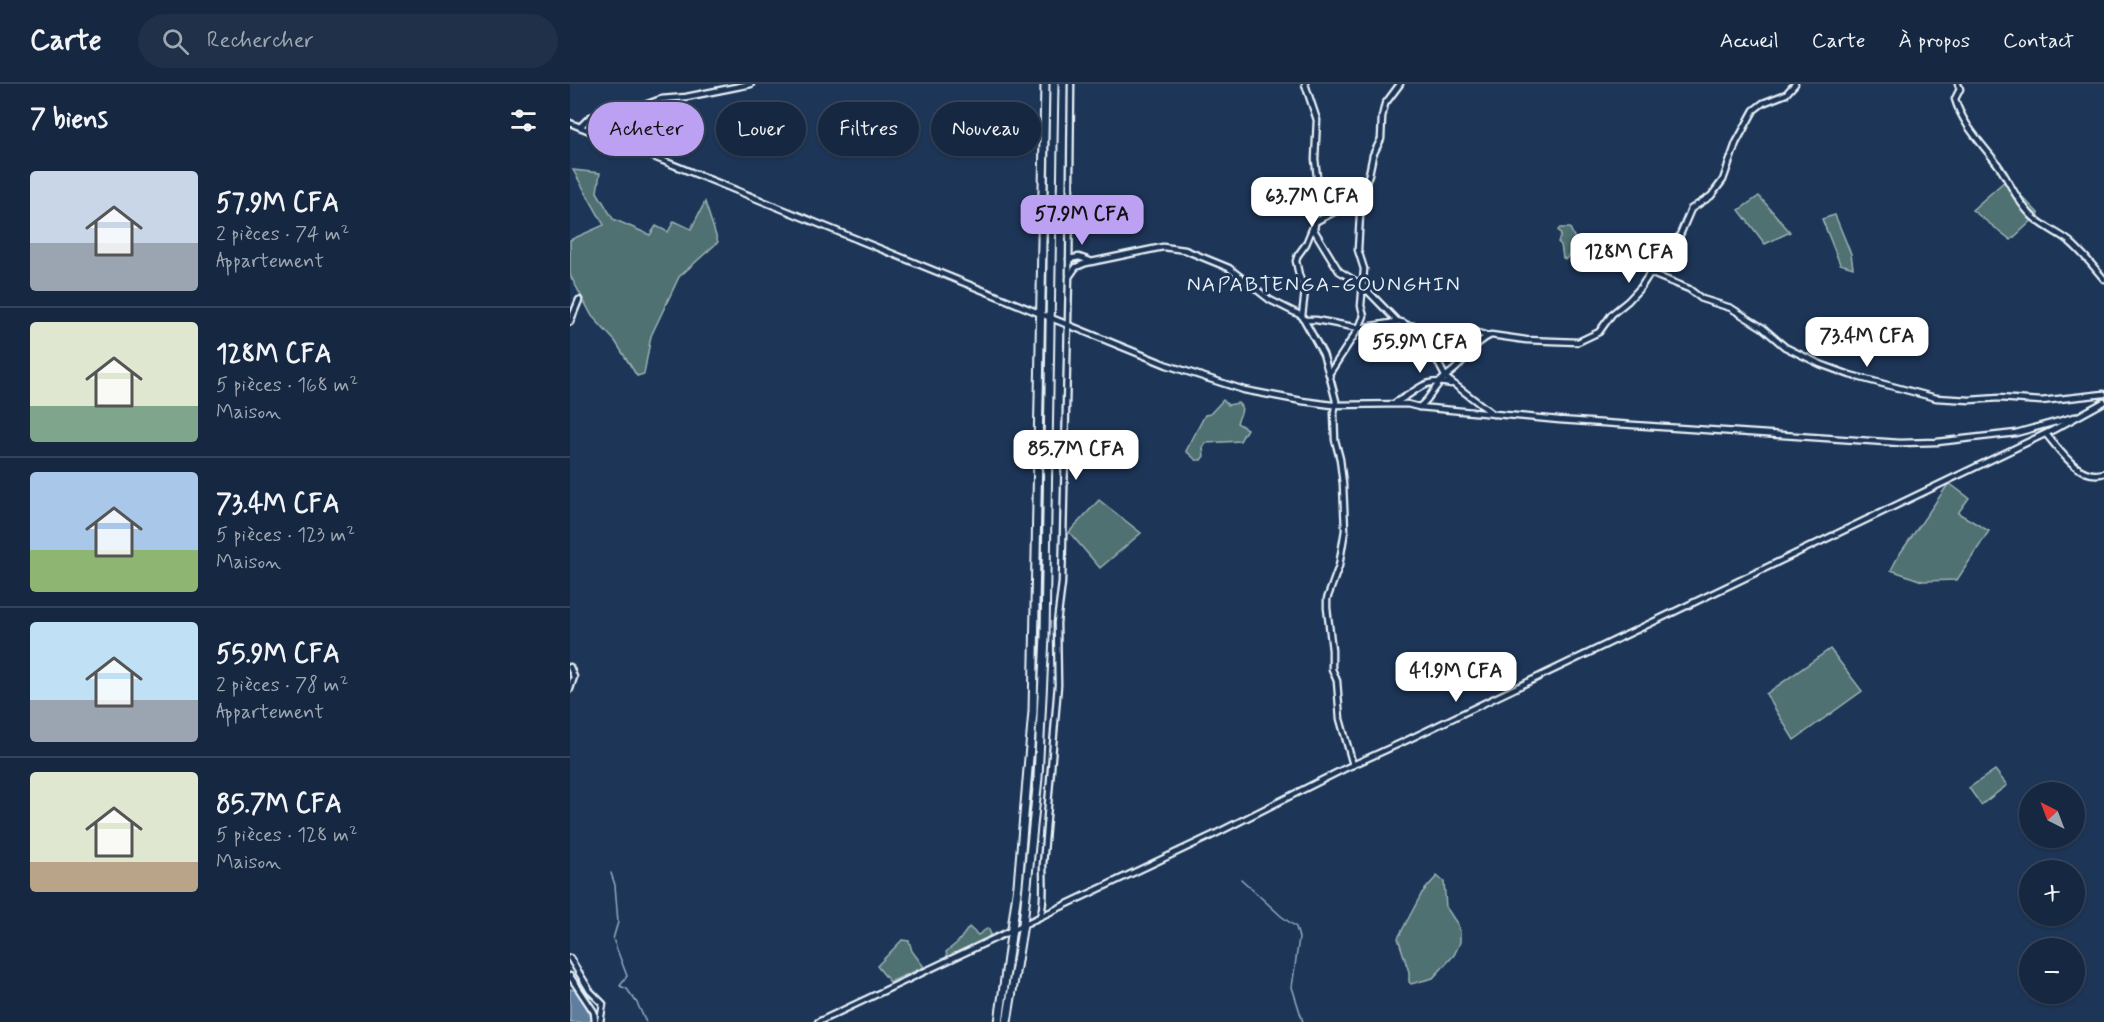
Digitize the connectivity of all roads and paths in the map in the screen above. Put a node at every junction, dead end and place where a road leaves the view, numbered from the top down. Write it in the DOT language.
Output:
graph roads {
  1 [pos="751,84"];
  2 [pos="1045,84"];
  3 [pos="1054,84"];
  4 [pos="1071,84"];
  5 [pos="1305,84"];
  6 [pos="1400,84"];
  7 [pos="1795,84"];
  8 [pos="1958,84"];
  9 [pos="570,123"];
  10 [pos="580,127"];
  11 [pos="1365,185"];
  12 [pos="1314,225"];
  13 [pos="1321,240"];
  14 [pos="1306,244"];
  15 [pos="1070,259"];
  16 [pos="1093,261"];
  17 [pos="1650,273"];
  18 [pos="1069,277"];
  19 [pos="2104,279"];
  20 [pos="1362,285"];
  21 [pos="579,300"];
  22 [pos="1040,312"];
  23 [pos="1050,316"];
  24 [pos="1304,318"];
  25 [pos="1399,321"];
  26 [pos="570,322"];
  27 [pos="1068,323"];
  28 [pos="1407,325"];
  29 [pos="1359,328"];
  30 [pos="1488,336"];
  31 [pos="1329,374"];
  32 [pos="1443,379"];
  33 [pos="2104,394"];
  34 [pos="2104,402"];
  35 [pos="1393,403"];
  36 [pos="1336,405"];
  37 [pos="1419,407"];
  38 [pos="1493,414"];
  39 [pos="2074,417"];
  40 [pos="2046,434"];
  41 [pos="2104,473"];
  42 [pos="570,667"];
  43 [pos="570,689"];
  44 [pos="1353,765"];
  45 [pos="1040,916"];
  46 [pos="1023,924"];
  47 [pos="1013,929"];
  48 [pos="570,958"];
  49 [pos="570,976"];
  50 [pos="595,1022"];
  51 [pos="600,1022"];
  52 [pos="818,1022"];
  53 [pos="999,1022"];
  54 [pos="1007,1022"];
  1 -- 10 [label="street"];
  2 -- 22 [label="highway"];
  3 -- 23 [label="highway"];
  4 -- 15 [label="street"];
  5 -- 12 [label="street"];
  6 -- 11 [label="street"];
  7 -- 17 [label="street"];
  8 -- 19 [label="street"];
  9 -- 10 [label="street"];
  10 -- 22 [label="street"];
  11 -- 12 [label="street"];
  11 -- 20 [label="street"];
  12 -- 13 [label="street"];
  12 -- 14 [label="street"];
  13 -- 14 [label="street"];
  13 -- 20 [label="street"];
  14 -- 24 [label="street"];
  15 -- 16 [label="street"];
  15 -- 18 [label="street"];
  16 -- 18 [label="street"];
  16 -- 24 [label="street"];
  17 -- 30 [label="street"];
  17 -- 33 [label="street"];
  18 -- 27 [label="street"];
  20 -- 25 [label="street"];
  20 -- 29 [label="street"];
  21 -- 26 [label="street"];
  22 -- 23 [label="street"];
  22 -- 47 [label="highway"];
  23 -- 27 [label="street"];
  23 -- 46 [label="highway"];
  24 -- 29 [label="street"];
  24 -- 31 [label="street"];
  25 -- 28 [label="street"];
  25 -- 29 [label="street"];
  27 -- 36 [label="street"];
  27 -- 45 [label="street"];
  28 -- 30 [label="street"];
  28 -- 32 [label="street"];
  29 -- 31 [label="street"];
  30 -- 32 [label="street"];
  31 -- 36 [label="street"];
  32 -- 35 [label="street"];
  32 -- 37 [label="street"];
  32 -- 38 [label="street"];
  34 -- 39 [label="street"];
  35 -- 36 [label="street"];
  35 -- 37 [label="street"];
  36 -- 44 [label="street"];
  37 -- 38 [label="street"];
  38 -- 39 [label="street"];
  39 -- 40 [label="street"];
  40 -- 41 [label="street"];
  40 -- 44 [label="street"];
  42 -- 43 [label="street"];
  44 -- 45 [label="street"];
  45 -- 46 [label="street"];
  46 -- 47 [label="street"];
  46 -- 54 [label="highway"];
  47 -- 52 [label="street"];
  47 -- 53 [label="highway"];
  48 -- 51 [label="street"];
  49 -- 50 [label="street"];
}
